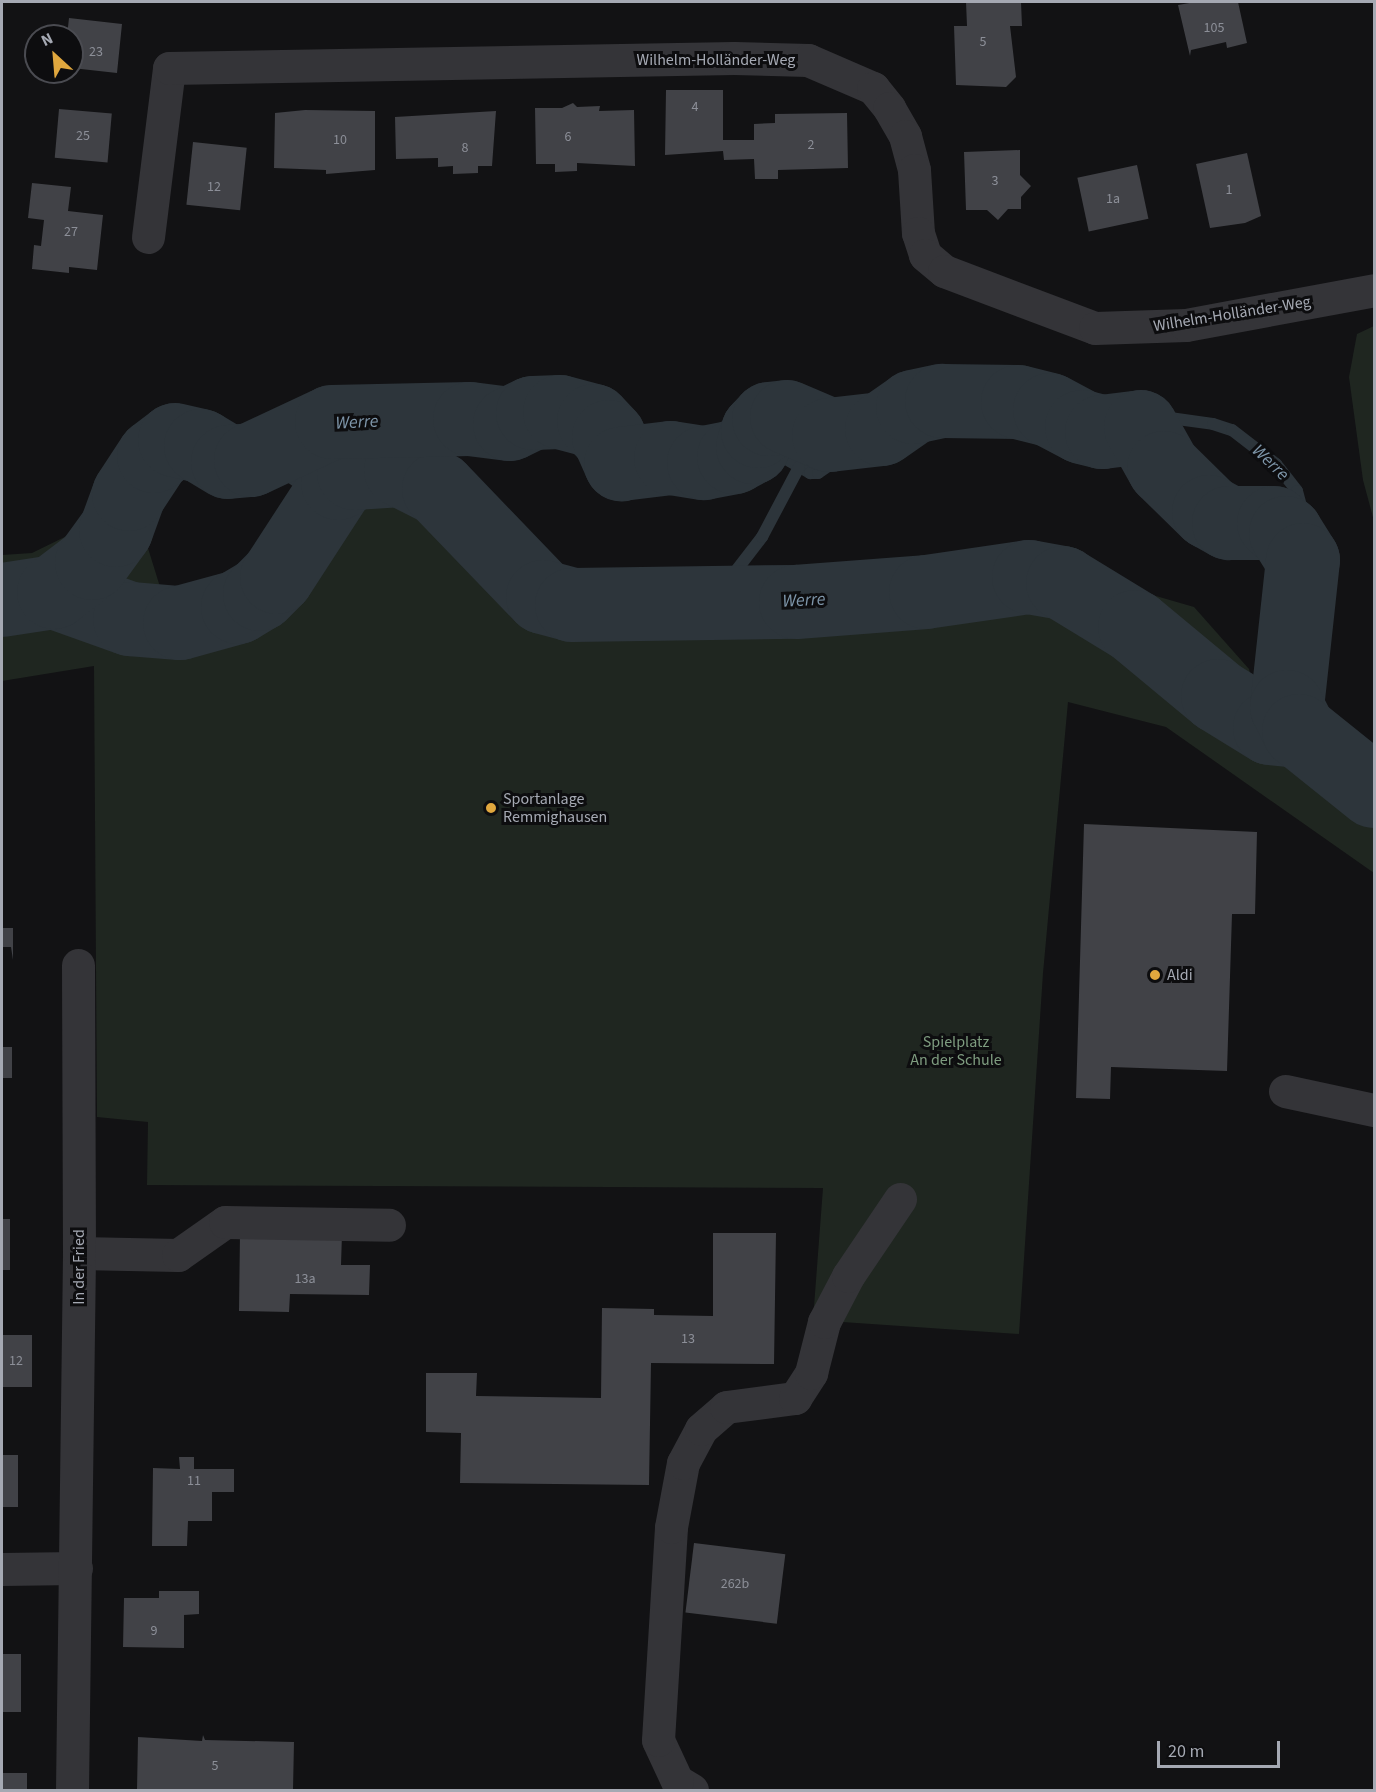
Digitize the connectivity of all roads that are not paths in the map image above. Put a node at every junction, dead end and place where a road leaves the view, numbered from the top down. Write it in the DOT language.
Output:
graph roads {
  1 [pos="148,237"];
  2 [pos="1374,290"];
  3 [pos="78,965"];
  4 [pos="1285,1090"];
  5 [pos="1374,1110"];
  6 [pos="900,1199"];
  7 [pos="389,1225"];
  8 [pos="79,1253"];
  9 [pos="76,1568"];
  10 [pos="2,1569"];
  11 [pos="72,1791"];
  12 [pos="692,1791"];
  1 -- 2 [label="street, Wilhelm-Holländer-Weg"];
  3 -- 8 [label="street, In der Fried"];
  4 -- 5 [label="street"];
  6 -- 12 [label="street"];
  7 -- 8 [label="street"];
  8 -- 9 [label="street, In der Fried"];
  9 -- 10 [label="street"];
  9 -- 11 [label="street, In der Fried"];
}
